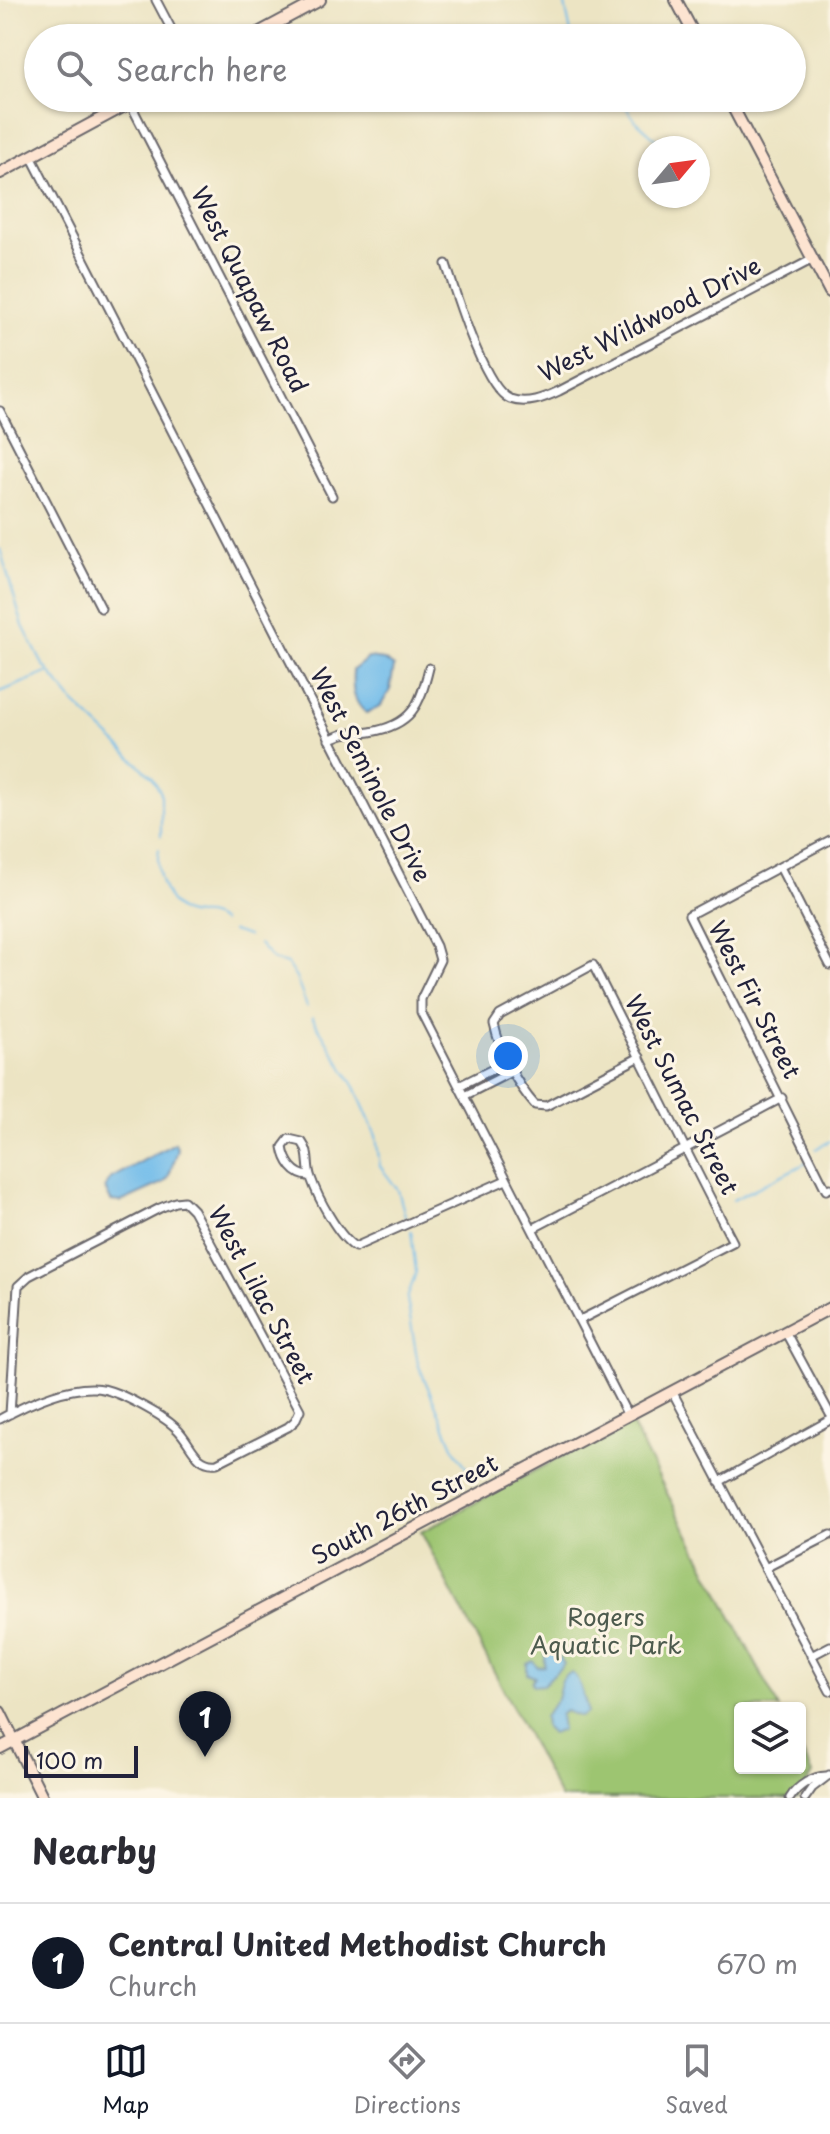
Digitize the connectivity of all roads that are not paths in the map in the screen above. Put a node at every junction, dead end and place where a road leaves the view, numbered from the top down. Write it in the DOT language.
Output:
graph roads {
  1 [pos="156,0"];
  2 [pos="320,0"];
  3 [pos="676,0"];
  4 [pos="169,24"];
  5 [pos="275,24"];
  6 [pos="689,24"];
  7 [pos="113,112"];
  8 [pos="141,112"];
  9 [pos="735,112"];
  10 [pos="31,156"];
  11 [pos="0,173"];
  12 [pos="813,259"];
  13 [pos="446,264"];
  14 [pos="830,292"];
  15 [pos="0,411"];
  16 [pos="332,496"];
  17 [pos="101,608"];
  18 [pos="429,668"];
  19 [pos="329,740"];
  20 [pos="830,840"];
  21 [pos="780,867"];
  22 [pos="830,965"];
  23 [pos="640,1057"];
  24 [pos="509,1061"];
  25 [pos="513,1071"];
  26 [pos="459,1086"];
  27 [pos="464,1096"];
  28 [pos="782,1098"];
  29 [pos="685,1151"];
  30 [pos="310,1176"];
  31 [pos="506,1180"];
  32 [pos="828,1189"];
  33 [pos="534,1228"];
  34 [pos="830,1308"];
  35 [pos="580,1320"];
  36 [pos="786,1333"];
  37 [pos="672,1391"];
  38 [pos="10,1414"];
  39 [pos="627,1414"];
  40 [pos="830,1417"];
  41 [pos="0,1419"];
  42 [pos="719,1482"];
  43 [pos="830,1535"];
  44 [pos="765,1568"];
  45 [pos="830,1646"];
  46 [pos="811,1656"];
  47 [pos="830,1691"];
  48 [pos="0,1712"];
  49 [pos="14,1740"];
  50 [pos="0,1748"];
  51 [pos="829,1776"];
  52 [pos="43,1798"];
  53 [pos="790,1798"];
  54 [pos="805,1798"];
  1 -- 4 [label="street"];
  2 -- 5 [label="street"];
  3 -- 6 [label="street"];
  7 -- 10 [label="street"];
  8 -- 16 [label="street, West Quapaw Road"];
  9 -- 12 [label="street"];
  10 -- 11 [label="street"];
  10 -- 19 [label="street, West Seminole Drive"];
  12 -- 13 [label="street, West Wildwood Drive"];
  12 -- 14 [label="street"];
  15 -- 17 [label="street"];
  18 -- 19 [label="street"];
  19 -- 26 [label="street, West Seminole Drive"];
  20 -- 21 [label="street"];
  21 -- 22 [label="street"];
  21 -- 28 [label="street, West Fir Street"];
  23 -- 24 [label="street, West Sumac Street"];
  23 -- 25 [label="street"];
  23 -- 29 [label="street, West Sumac Street"];
  24 -- 25 [label="street"];
  24 -- 26 [label="street"];
  25 -- 27 [label="street"];
  26 -- 27 [label="street, West Seminole Drive"];
  27 -- 31 [label="street, West Seminole Drive"];
  28 -- 29 [label="street"];
  28 -- 32 [label="street, West Fir Street"];
  29 -- 33 [label="street"];
  29 -- 35 [label="street, West Sumac Street"];
  30 -- 30 [label="street"];
  30 -- 31 [label="street"];
  31 -- 33 [label="street, West Seminole Drive"];
  33 -- 35 [label="street, West Seminole Drive"];
  34 -- 36 [label="street, South 26th Street"];
  35 -- 39 [label="street, West Seminole Drive"];
  36 -- 37 [label="street, South 26th Street"];
  36 -- 40 [label="street"];
  37 -- 39 [label="street, South 26th Street"];
  37 -- 42 [label="street"];
  38 -- 38 [label="street, West Lilac Street"];
  38 -- 41 [label="street"];
  39 -- 49 [label="street, South 26th Street"];
  40 -- 42 [label="street"];
  42 -- 44 [label="street"];
  43 -- 44 [label="street"];
  44 -- 46 [label="street"];
  45 -- 46 [label="street"];
  46 -- 47 [label="street"];
  48 -- 49 [label="street"];
  49 -- 50 [label="street, South 26th Street"];
  49 -- 52 [label="street"];
  51 -- 53 [label="street"];
  51 -- 54 [label="street"];
}
